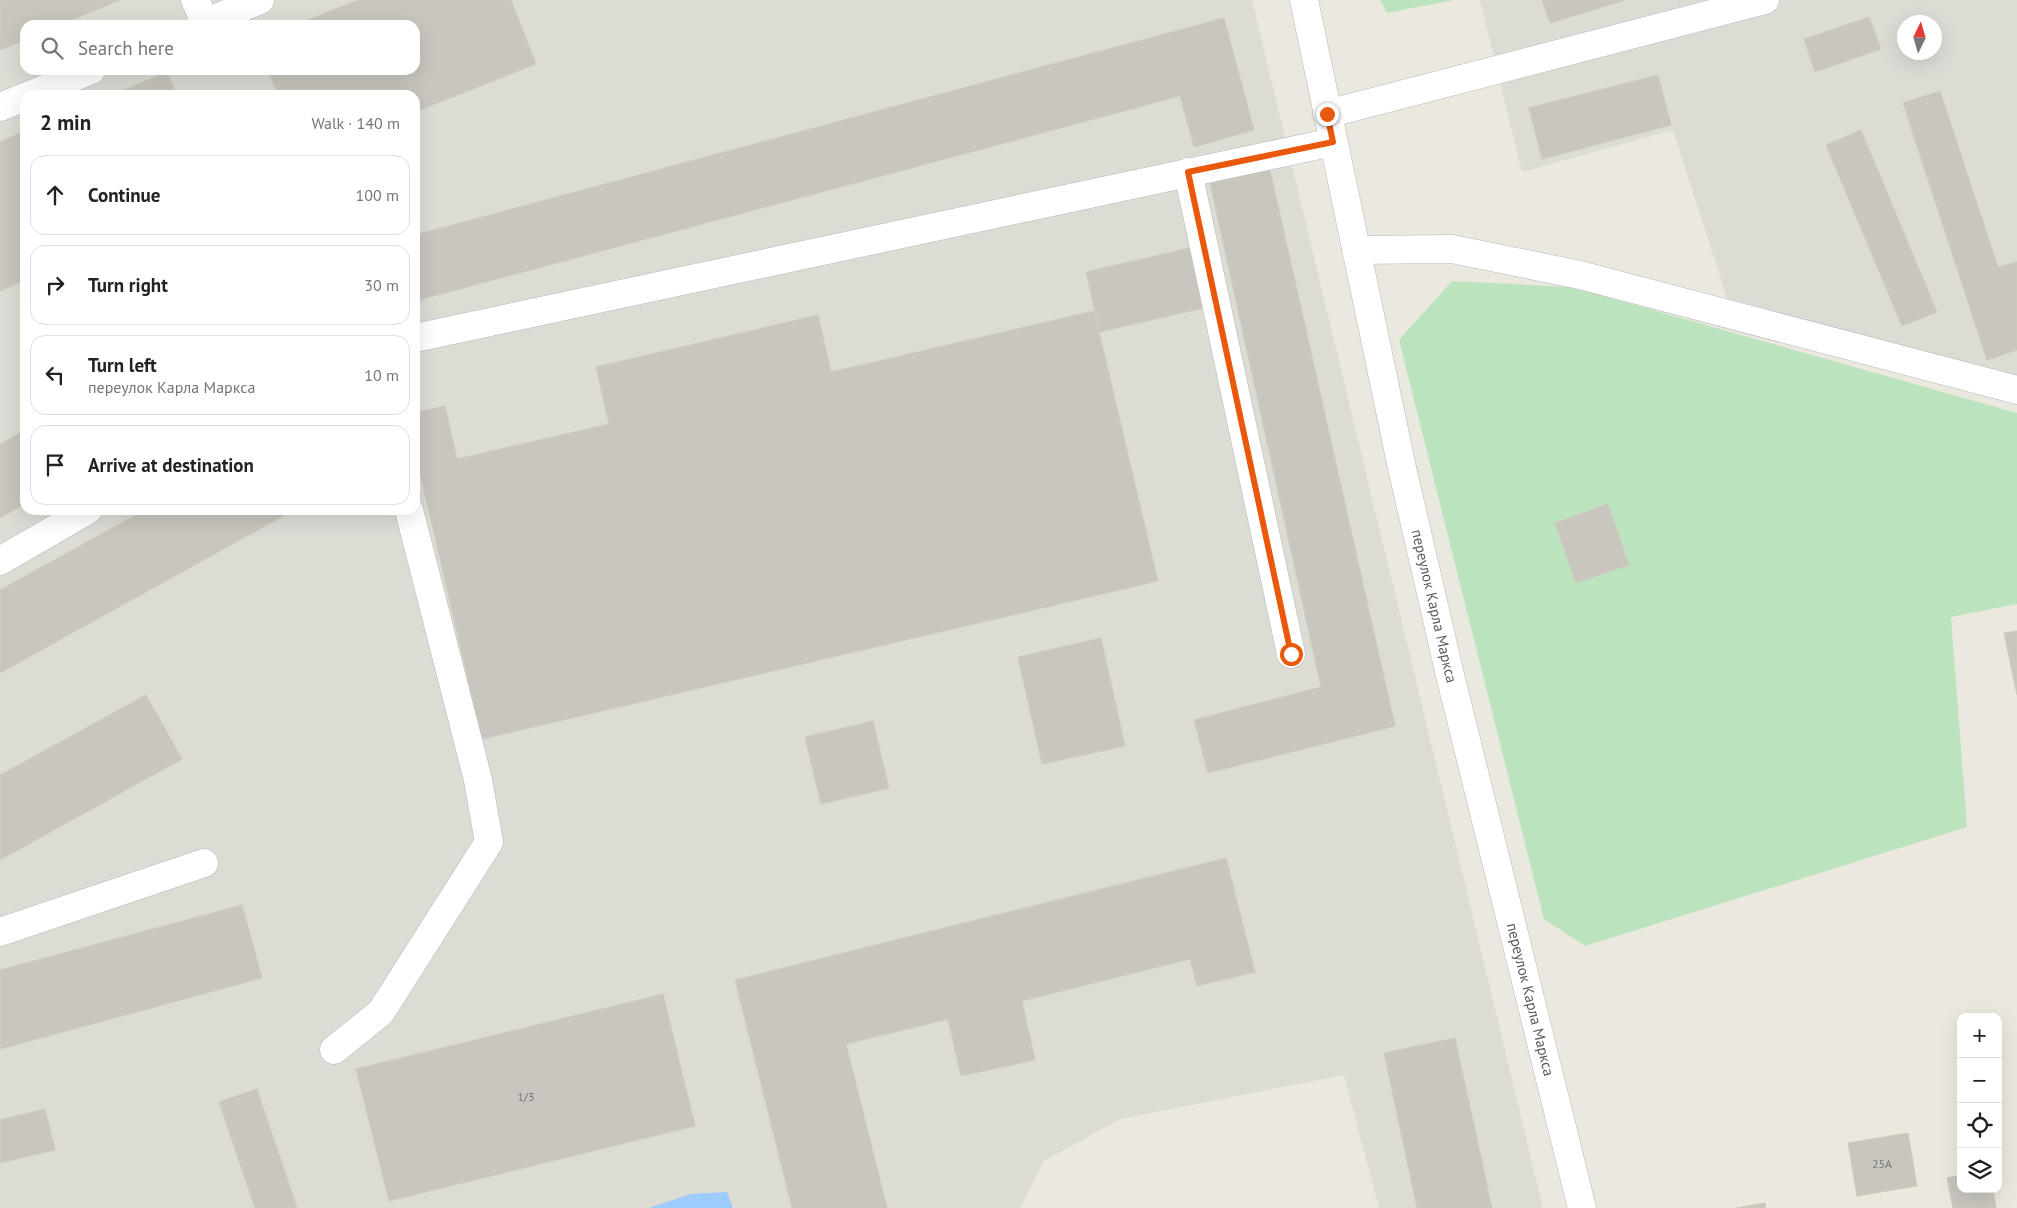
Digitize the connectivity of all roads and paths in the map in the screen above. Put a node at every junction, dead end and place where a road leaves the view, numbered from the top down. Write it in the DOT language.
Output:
graph roads {
  1 [pos="260,0"];
  2 [pos="1304,0"];
  3 [pos="1765,0"];
  4 [pos="200,16"];
  5 [pos="78,75"];
  6 [pos="42,90"];
  7 [pos="20,99"];
  8 [pos="0,107"];
  9 [pos="1327,114"];
  10 [pos="1333,142"];
  11 [pos="1188,172"];
  12 [pos="1356,250"];
  13 [pos="420,337"];
  14 [pos="2017,390"];
  15 [pos="79,515"];
  16 [pos="410,515"];
  17 [pos="0,561"];
  18 [pos="1291,654"];
  19 [pos="204,862"];
  20 [pos="0,932"];
  21 [pos="334,1050"];
  22 [pos="1582,1208"];
  1 -- 4 [label="street"];
  2 -- 9 [label="street, переулок Карла Маркса"];
  3 -- 9 [label="street"];
  5 -- 6 [label="street"];
  7 -- 8 [label="street"];
  9 -- 10 [label="street, переулок Карла Маркса"];
  10 -- 11 [label="street"];
  10 -- 12 [label="street, переулок Карла Маркса"];
  11 -- 13 [label="street"];
  11 -- 18 [label="street"];
  12 -- 14 [label="street"];
  12 -- 22 [label="street, переулок Карла Маркса"];
  15 -- 17 [label="street"];
  16 -- 21 [label="street"];
  19 -- 20 [label="street"];
}
